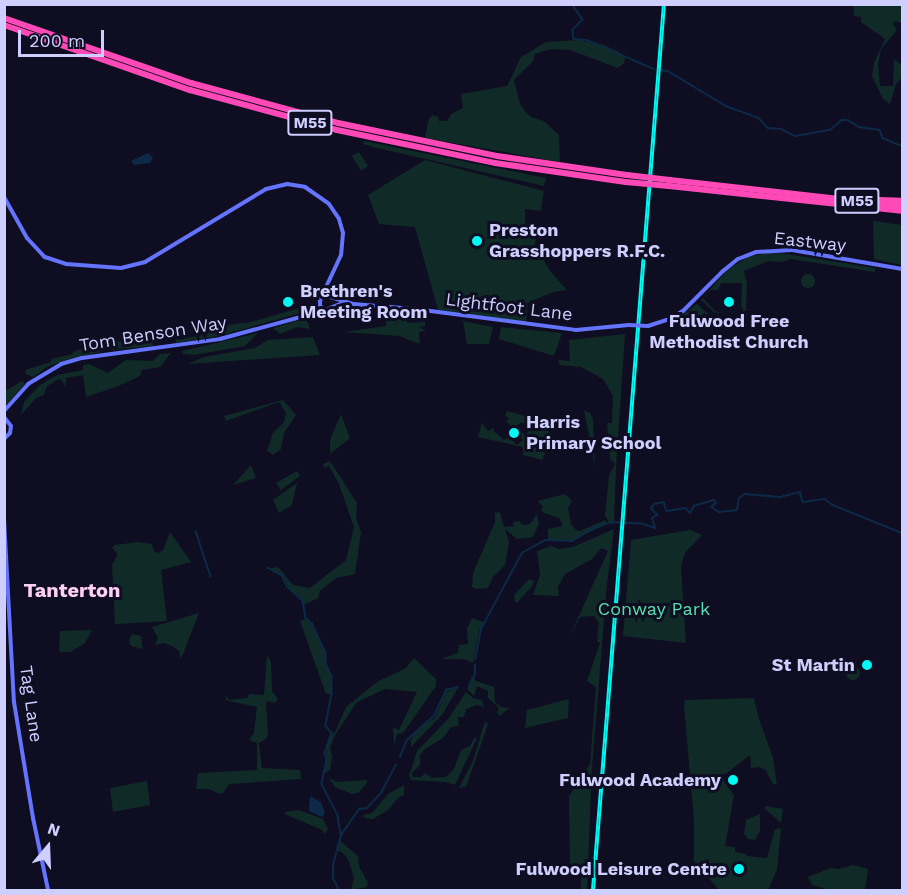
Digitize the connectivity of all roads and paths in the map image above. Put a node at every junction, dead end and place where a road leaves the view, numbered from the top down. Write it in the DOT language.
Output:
graph roads {
  1 [pos="4,18"];
  2 [pos="4,25"];
  3 [pos="627,178"];
  4 [pos="4,197"];
  5 [pos="814,199"];
  6 [pos="903,201"];
  7 [pos="903,206"];
  8 [pos="903,213"];
  9 [pos="902,269"];
  10 [pos="326,285"];
  11 [pos="329,297"];
  12 [pos="697,298"];
  13 [pos="320,302"];
  14 [pos="346,303"];
  15 [pos="333,306"];
  16 [pos="326,310"];
  17 [pos="311,312"];
  18 [pos="12,403"];
  19 [pos="4,411"];
  20 [pos="4,417"];
  21 [pos="9,421"];
  22 [pos="4,439"];
  23 [pos="4,519"];
  24 [pos="48,891"];
  1 -- 3 [label="highway, M55"];
  2 -- 3 [label="highway, M55"];
  3 -- 5 [label="highway, M55, bridge"];
  4 -- 10 [label="main road"];
  5 -- 6 [label="highway, M55"];
  5 -- 7 [label="highway, M55"];
  5 -- 8 [label="highway, M55"];
  9 -- 12 [label="main road, Eastway"];
  10 -- 11 [label="main road"];
  10 -- 13 [label="main road"];
  11 -- 13 [label="main road"];
  11 -- 14 [label="main road, Lightfoot Lane"];
  11 -- 15 [label="main road"];
  12 -- 14 [label="main road, Lightfoot Lane, bridge"];
  13 -- 16 [label="main road"];
  13 -- 17 [label="main road"];
  14 -- 15 [label="main road, Lightfoot Lane"];
  15 -- 16 [label="main road, Lightfoot Lane"];
  16 -- 17 [label="main road, Lightfoot Lane"];
  17 -- 18 [label="main road, Tom Benson Way"];
  18 -- 19 [label="main road, Tom Benson Way"];
  18 -- 21 [label="main road"];
  20 -- 21 [label="main road"];
  21 -- 22 [label="main road"];
  23 -- 24 [label="main road, Tag Lane"];
}
